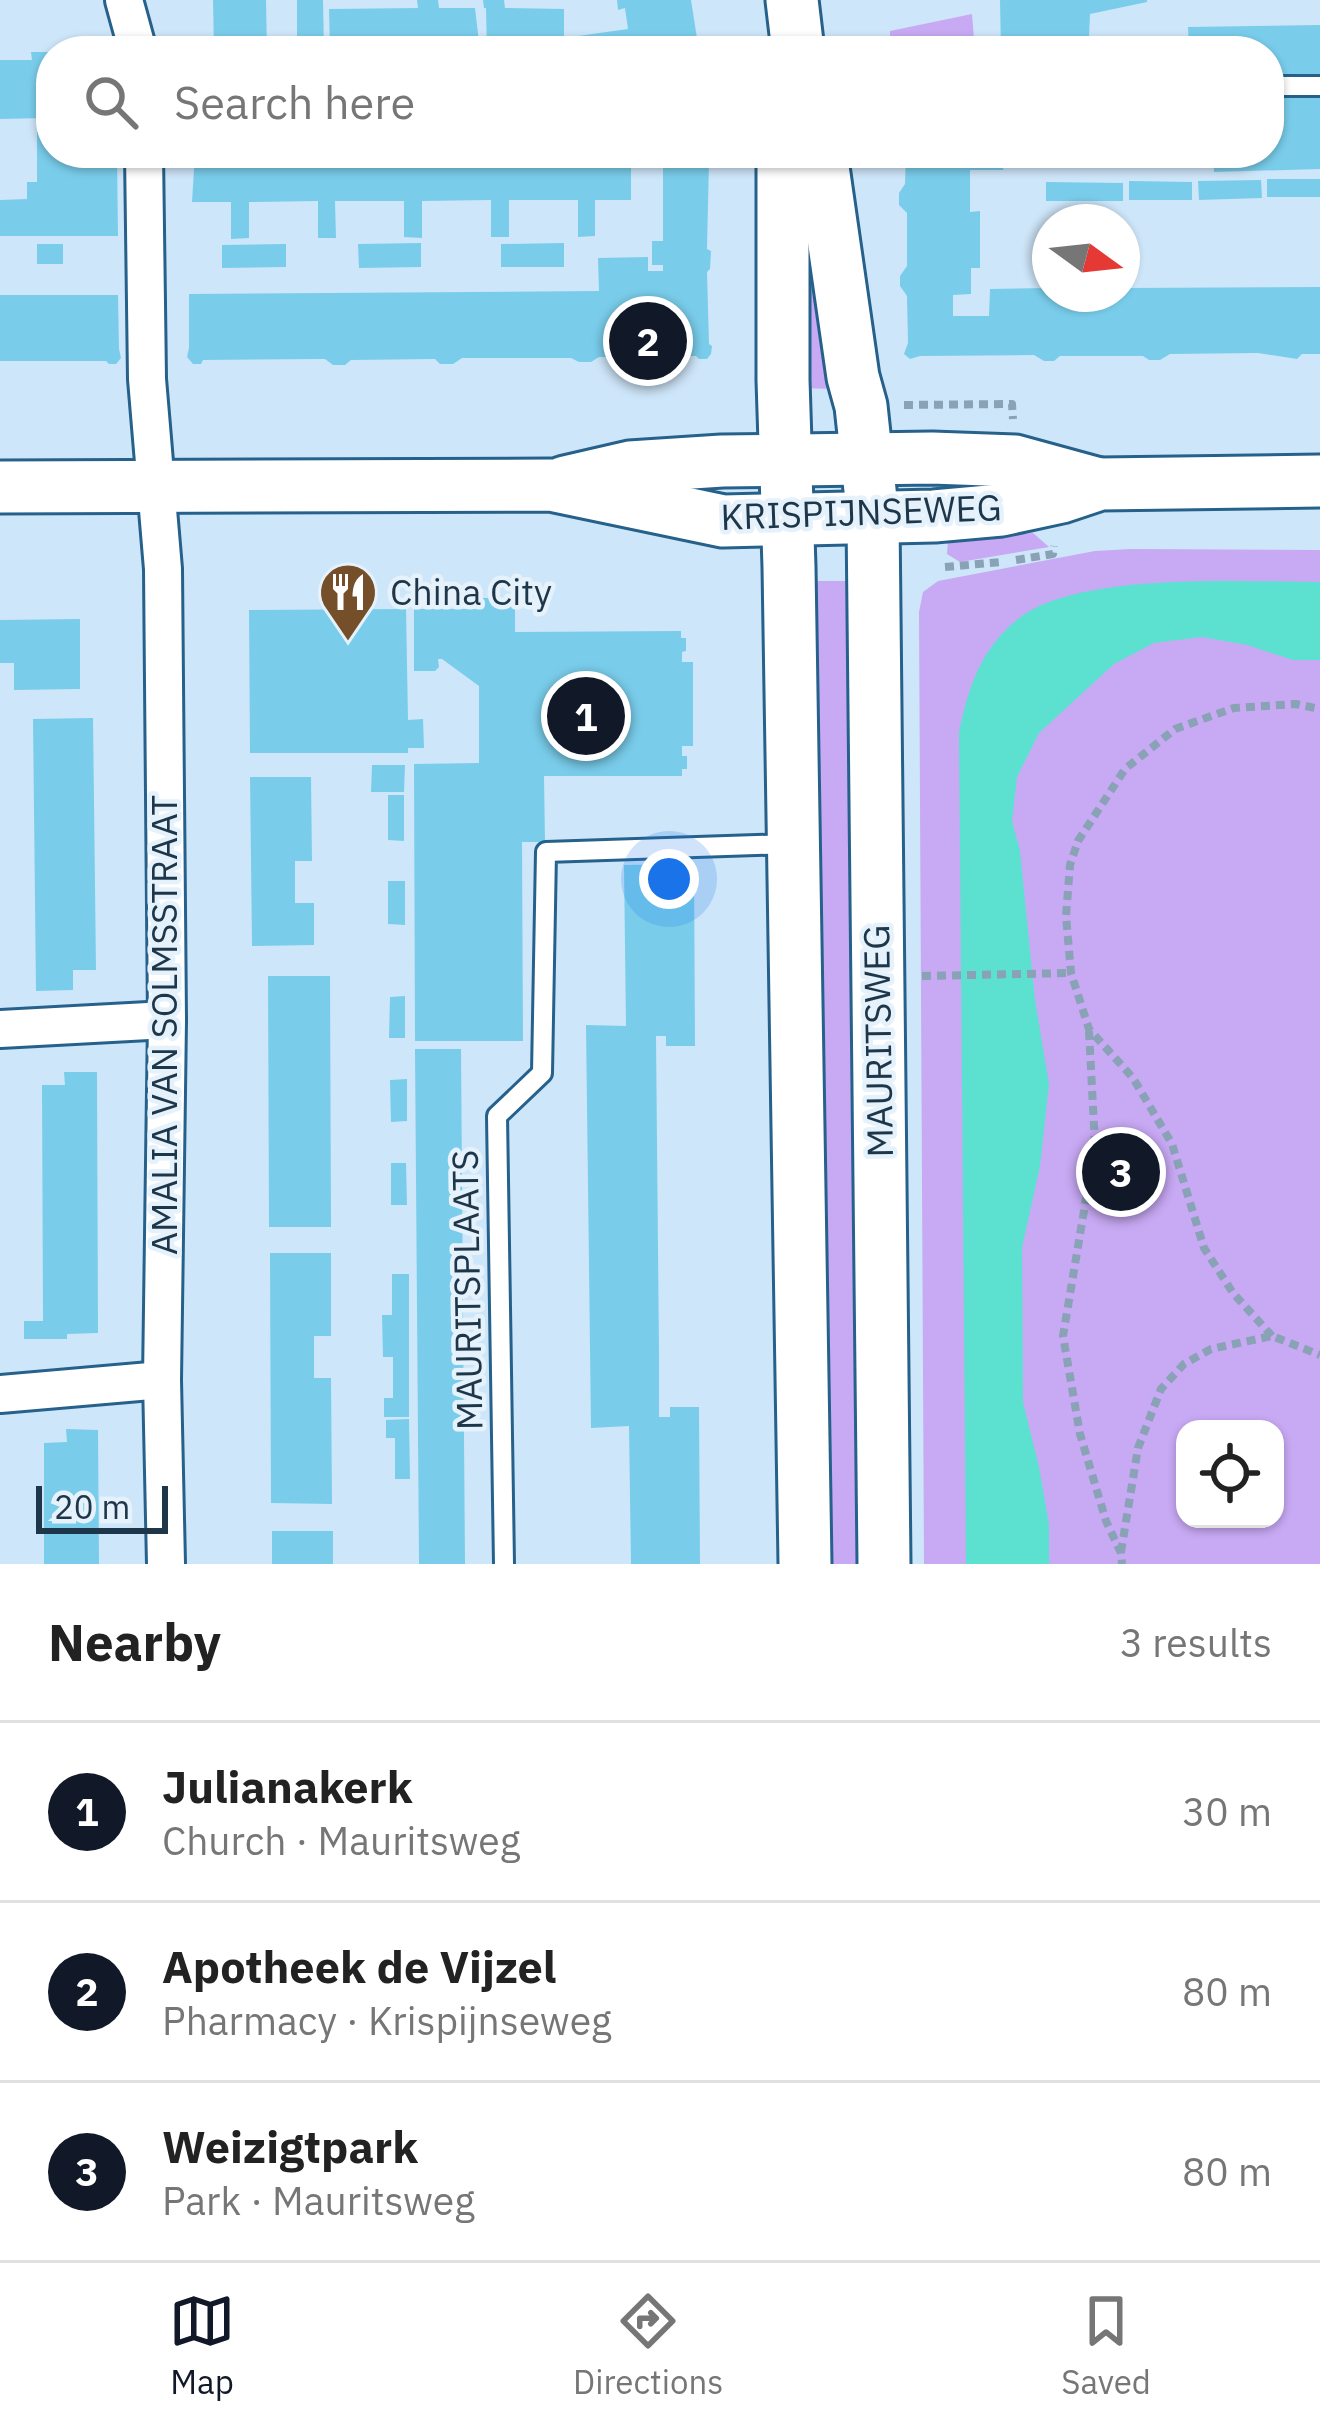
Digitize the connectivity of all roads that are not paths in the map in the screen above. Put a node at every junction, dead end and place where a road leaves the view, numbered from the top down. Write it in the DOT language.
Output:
graph roads {
  1 [pos="124,0"];
  2 [pos="792,0"];
  3 [pos="134,36"];
  4 [pos="796,36"];
  5 [pos="1284,86"];
  6 [pos="1320,86"];
  7 [pos="144,168"];
  8 [pos="783,168"];
  9 [pos="823,168"];
  10 [pos="868,459"];
  11 [pos="787,460"];
  12 [pos="1320,481"];
  13 [pos="1100,484"];
  14 [pos="551,485"];
  15 [pos="155,486"];
  16 [pos="0,488"];
  17 [pos="872,518"];
  18 [pos="788,520"];
  19 [pos="794,844"];
  20 [pos="167,1020"];
  21 [pos="0,1029"];
  22 [pos="162,1380"];
  23 [pos="0,1394"];
  24 [pos="166,1564"];
  25 [pos="504,1564"];
  26 [pos="805,1564"];
  27 [pos="884,1564"];
  1 -- 3 [label="street"];
  2 -- 4 [label="street"];
  5 -- 6 [label="lane"];
  7 -- 15 [label="street, AMALIA VAN SOLMSSTRAAT"];
  8 -- 11 [label="street"];
  9 -- 10 [label="street, MAURITSWEG"];
  10 -- 11 [label="street, KRISPIJNSEWEG"];
  10 -- 13 [label="street, KRISPIJNSEWEG"];
  10 -- 17 [label="street, MAURITSWEG"];
  11 -- 14 [label="street, KRISPIJNSEWEG"];
  11 -- 18 [label="street"];
  12 -- 13 [label="street, KRISPIJNSEWEG"];
  13 -- 17 [label="street, KRISPIJNSEWEG"];
  14 -- 15 [label="street, KRISPIJNSEWEG"];
  14 -- 18 [label="street, KRISPIJNSEWEG"];
  15 -- 16 [label="street, KRISPIJNSEWEG"];
  15 -- 20 [label="street, AMALIA VAN SOLMSSTRAAT"];
  17 -- 18 [label="street, KRISPIJNSEWEG"];
  17 -- 27 [label="street, MAURITSWEG"];
  18 -- 19 [label="street"];
  19 -- 25 [label="lane, MAURITSPLAATS"];
  19 -- 26 [label="street"];
  20 -- 21 [label="street"];
  20 -- 22 [label="street, AMALIA VAN SOLMSSTRAAT"];
  22 -- 23 [label="street"];
  22 -- 24 [label="street, AMALIA VAN SOLMSSTRAAT"];
}
